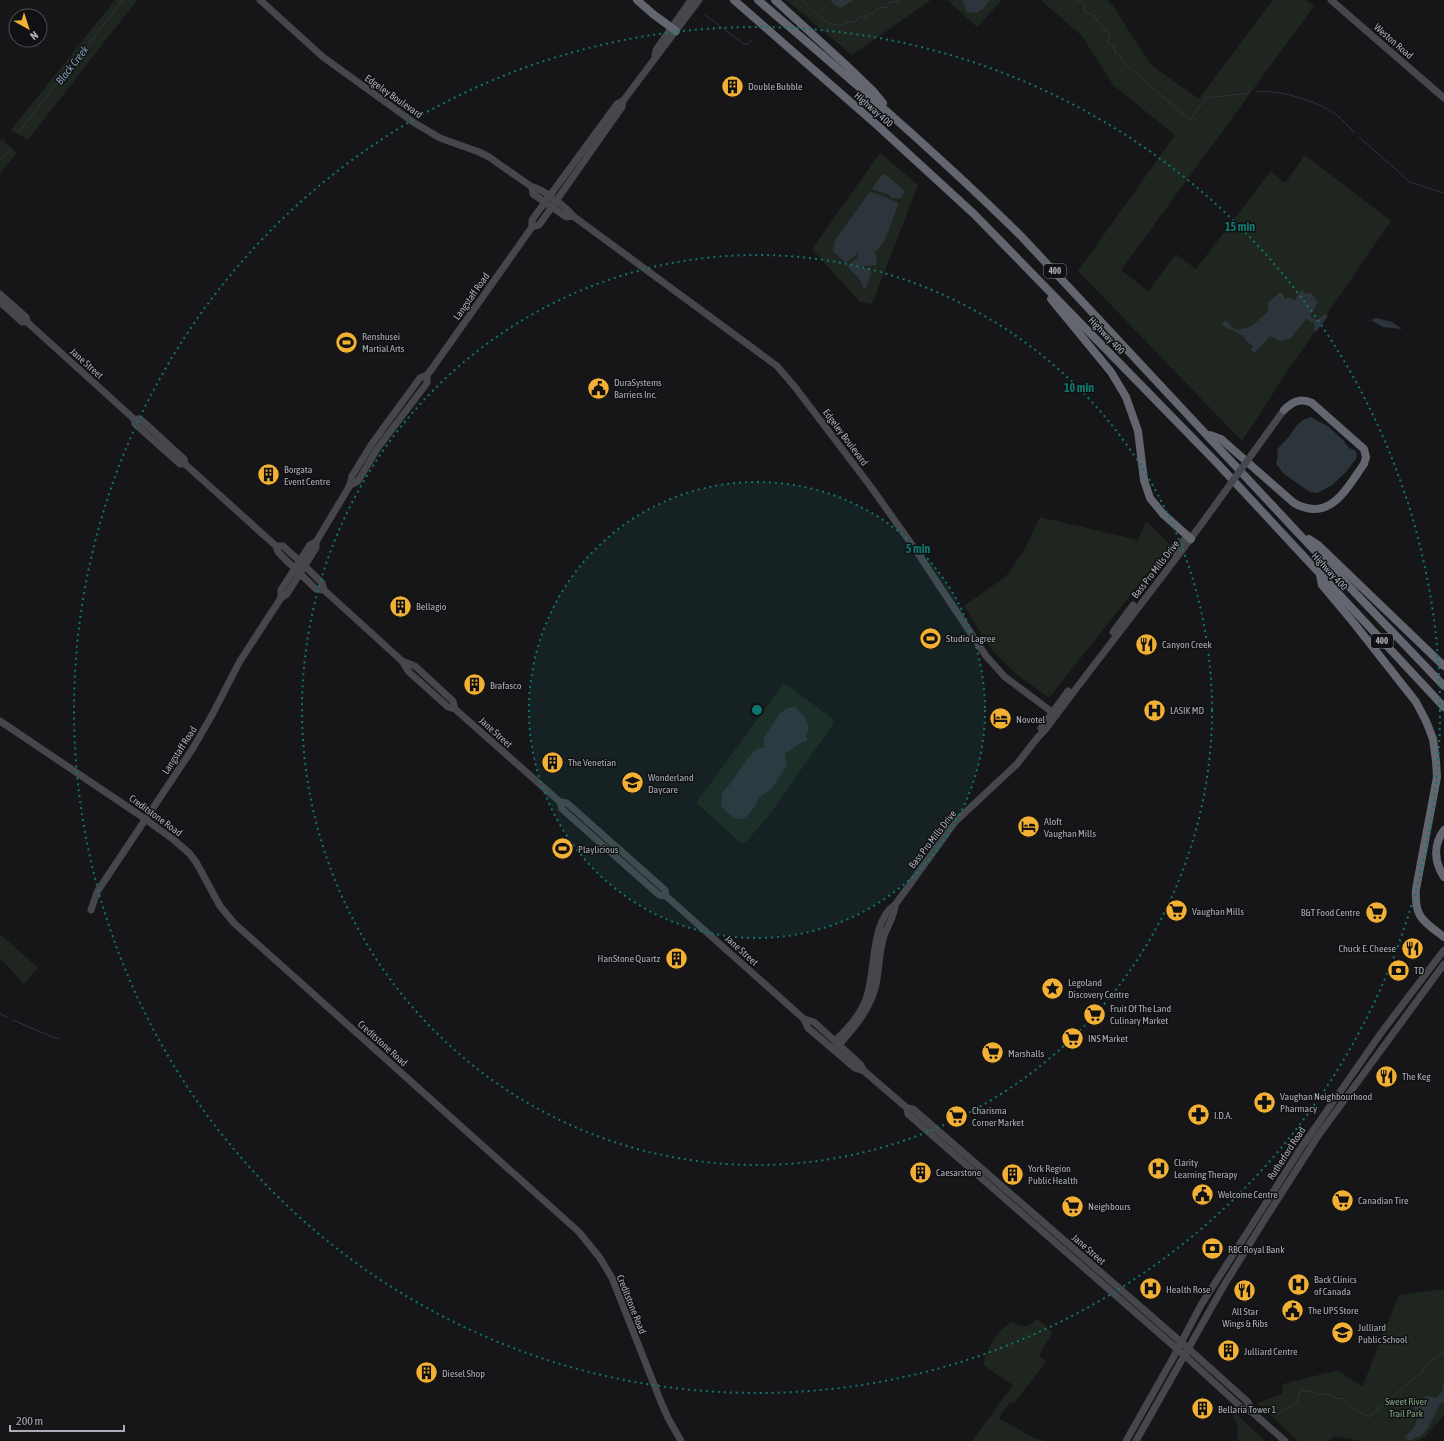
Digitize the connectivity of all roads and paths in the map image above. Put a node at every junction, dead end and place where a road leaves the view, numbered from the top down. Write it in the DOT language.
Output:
graph roads {
  1 [pos="260,0"];
  2 [pos="637,0"];
  3 [pos="691,0"];
  4 [pos="699,0"];
  5 [pos="734,0"];
  6 [pos="758,0"];
  7 [pos="775,0"];
  8 [pos="1331,0"];
  9 [pos="674,29"];
  10 [pos="1444,98"];
  11 [pos="623,101"];
  12 [pos="893,117"];
  13 [pos="547,199"];
  14 [pos="553,204"];
  15 [pos="532,227"];
  16 [pos="1040,281"];
  17 [pos="0,294"];
  18 [pos="0,302"];
  19 [pos="27,322"];
  20 [pos="1284,410"];
  21 [pos="1208,434"];
  22 [pos="1299,534"];
  23 [pos="1189,537"];
  24 [pos="276,546"];
  25 [pos="302,564"];
  26 [pos="298,571"];
  27 [pos="1320,575"];
  28 [pos="324,590"];
  29 [pos="1444,666"];
  30 [pos="1444,686"];
  31 [pos="1444,707"];
  32 [pos="1054,714"];
  33 [pos="0,721"];
  34 [pos="145,819"];
  35 [pos="1444,830"];
  36 [pos="1444,877"];
  37 [pos="91,910"];
  38 [pos="1444,937"];
  39 [pos="1444,950"];
  40 [pos="1444,964"];
  41 [pos="836,1045"];
  42 [pos="907,1108"];
  43 [pos="1185,1345"];
  44 [pos="1178,1349"];
  45 [pos="1184,1354"];
  46 [pos="1252,1412"];
  47 [pos="681,1441"];
  48 [pos="1126,1441"];
  49 [pos="1136,1441"];
  50 [pos="1285,1441"];
  1 -- 13 [label="main road, Edgeley Boulevard"];
  2 -- 9 [label="highway"];
  3 -- 9 [label="main road, Langstaff Road"];
  4 -- 9 [label="main road, Langstaff Road"];
  5 -- 16 [label="highway, Highway 400 / 400"];
  6 -- 12 [label="highway, Highway 400 / 400"];
  7 -- 12 [label="highway"];
  8 -- 10 [label="main road, Weston Road"];
  9 -- 11 [label="main road, Langstaff Road"];
  11 -- 13 [label="main road, Langstaff Road"];
  11 -- 14 [label="main road, Langstaff Road"];
  12 -- 21 [label="highway, Highway 400 / 400"];
  13 -- 14 [label="main road, Edgeley Boulevard"];
  13 -- 15 [label="main road, Langstaff Road"];
  14 -- 15 [label="main road, Langstaff Road"];
  14 -- 32 [label="main road, Edgeley Boulevard"];
  15 -- 25 [label="main road, Langstaff Road"];
  16 -- 23 [label="highway"];
  16 -- 27 [label="highway, Highway 400 / 400"];
  17 -- 19 [label="main road, Jane Street"];
  18 -- 19 [label="main road, Jane Street"];
  19 -- 24 [label="main road, Jane Street"];
  20 -- 21 [label="highway"];
  20 -- 23 [label="main road, Bass Pro Mills Drive, bridge"];
  21 -- 22 [label="highway, Highway 400 / 400"];
  22 -- 29 [label="highway"];
  22 -- 30 [label="highway, Highway 400 / 400"];
  23 -- 32 [label="main road, Bass Pro Mills Drive"];
  24 -- 25 [label="main road, Jane Street"];
  24 -- 26 [label="main road, Jane Street"];
  25 -- 26 [label="main road, Langstaff Road"];
  25 -- 28 [label="main road, Jane Street"];
  26 -- 28 [label="main road, Jane Street"];
  26 -- 34 [label="main road, Langstaff Road"];
  27 -- 31 [label="highway, Highway 400 / 400"];
  27 -- 38 [label="highway"];
  28 -- 41 [label="main road, Jane Street"];
  32 -- 41 [label="main road, Bass Pro Mills Drive"];
  33 -- 34 [label="main road, Creditstone Road"];
  34 -- 37 [label="main road, Langstaff Road"];
  34 -- 47 [label="main road, Creditstone Road"];
  35 -- 36 [label="highway"];
  39 -- 43 [label="main road, Rutherford Road"];
  40 -- 43 [label="main road, Rutherford Road"];
  41 -- 42 [label="main road, Jane Street"];
  42 -- 43 [label="main road, Jane Street"];
  42 -- 44 [label="main road, Jane Street"];
  43 -- 44 [label="main road, Rutherford Road"];
  43 -- 45 [label="main road, Rutherford Road"];
  43 -- 46 [label="main road, Jane Street"];
  44 -- 45 [label="main road, Jane Street"];
  44 -- 48 [label="main road, Rutherford Road"];
  45 -- 46 [label="main road, Jane Street"];
  45 -- 49 [label="main road, Rutherford Road"];
  46 -- 50 [label="main road, Jane Street"];
}
